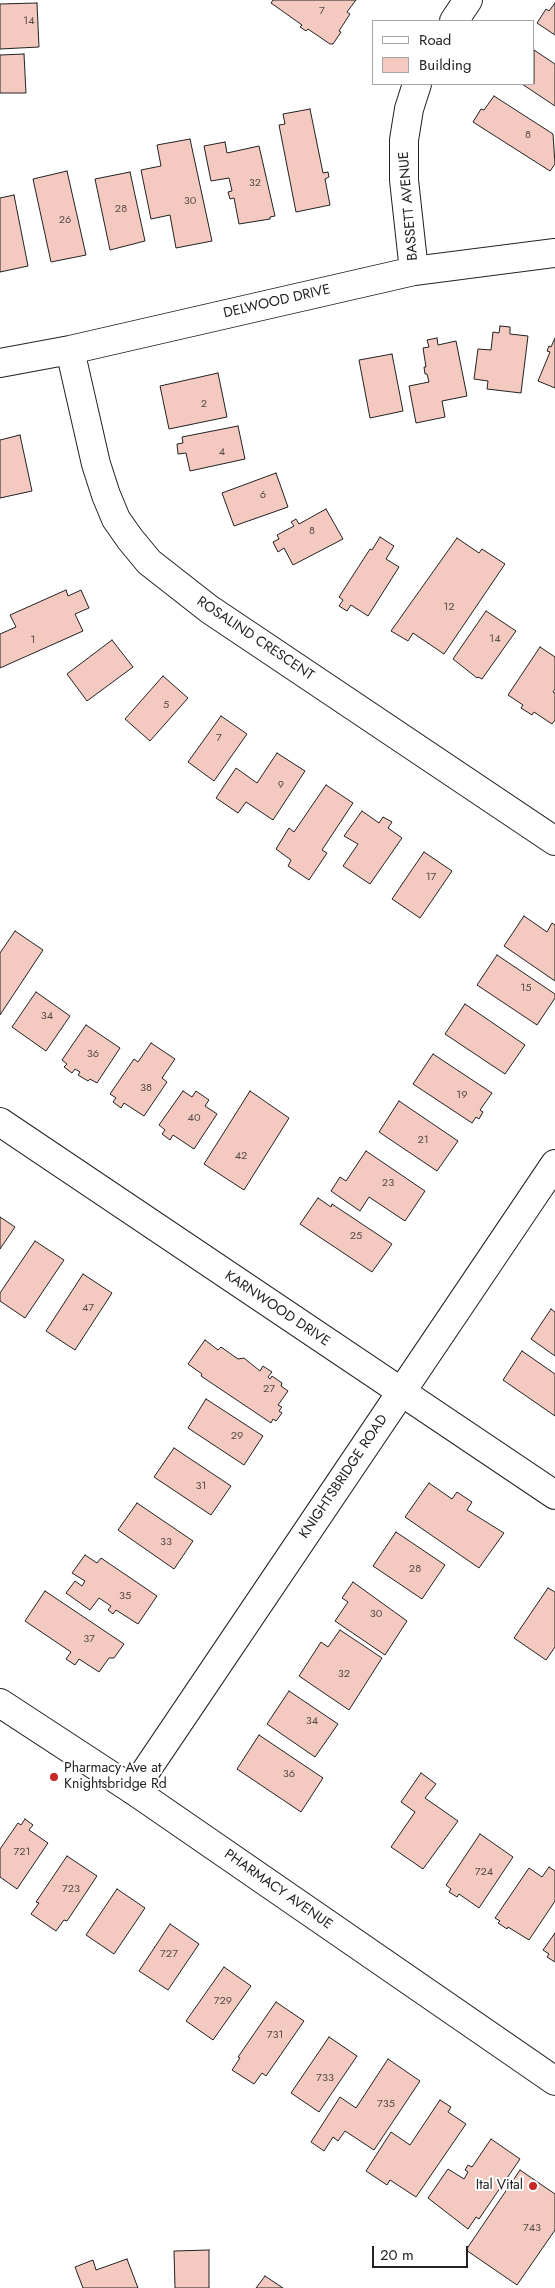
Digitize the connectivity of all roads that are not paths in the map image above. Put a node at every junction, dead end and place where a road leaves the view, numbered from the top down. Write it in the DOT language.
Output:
graph roads {
  1 [pos="468,0"];
  2 [pos="455,20"];
  3 [pos="417,85"];
  4 [pos="555,253"];
  5 [pos="414,271"];
  6 [pos="70,350"];
  7 [pos="0,363"];
  8 [pos="555,841"];
  9 [pos="0,1122"];
  10 [pos="555,1164"];
  11 [pos="403,1391"];
  12 [pos="555,1495"];
  13 [pos="0,1703"];
  14 [pos="133,1790"];
  15 [pos="555,2080"];
  1 -- 2 [label="street"];
  3 -- 5 [label="street, BASSETT AVENUE"];
  4 -- 5 [label="street, DELWOOD DRIVE"];
  5 -- 6 [label="street, DELWOOD DRIVE"];
  6 -- 7 [label="street, DELWOOD DRIVE"];
  6 -- 8 [label="street, ROSALIND CRESCENT"];
  9 -- 11 [label="street, KARNWOOD DRIVE"];
  10 -- 11 [label="street, KNIGHTSBRIDGE ROAD"];
  11 -- 12 [label="street, KARNWOOD DRIVE"];
  11 -- 14 [label="street, KNIGHTSBRIDGE ROAD"];
  13 -- 14 [label="street, PHARMACY AVENUE"];
  14 -- 15 [label="street, PHARMACY AVENUE"];
}
